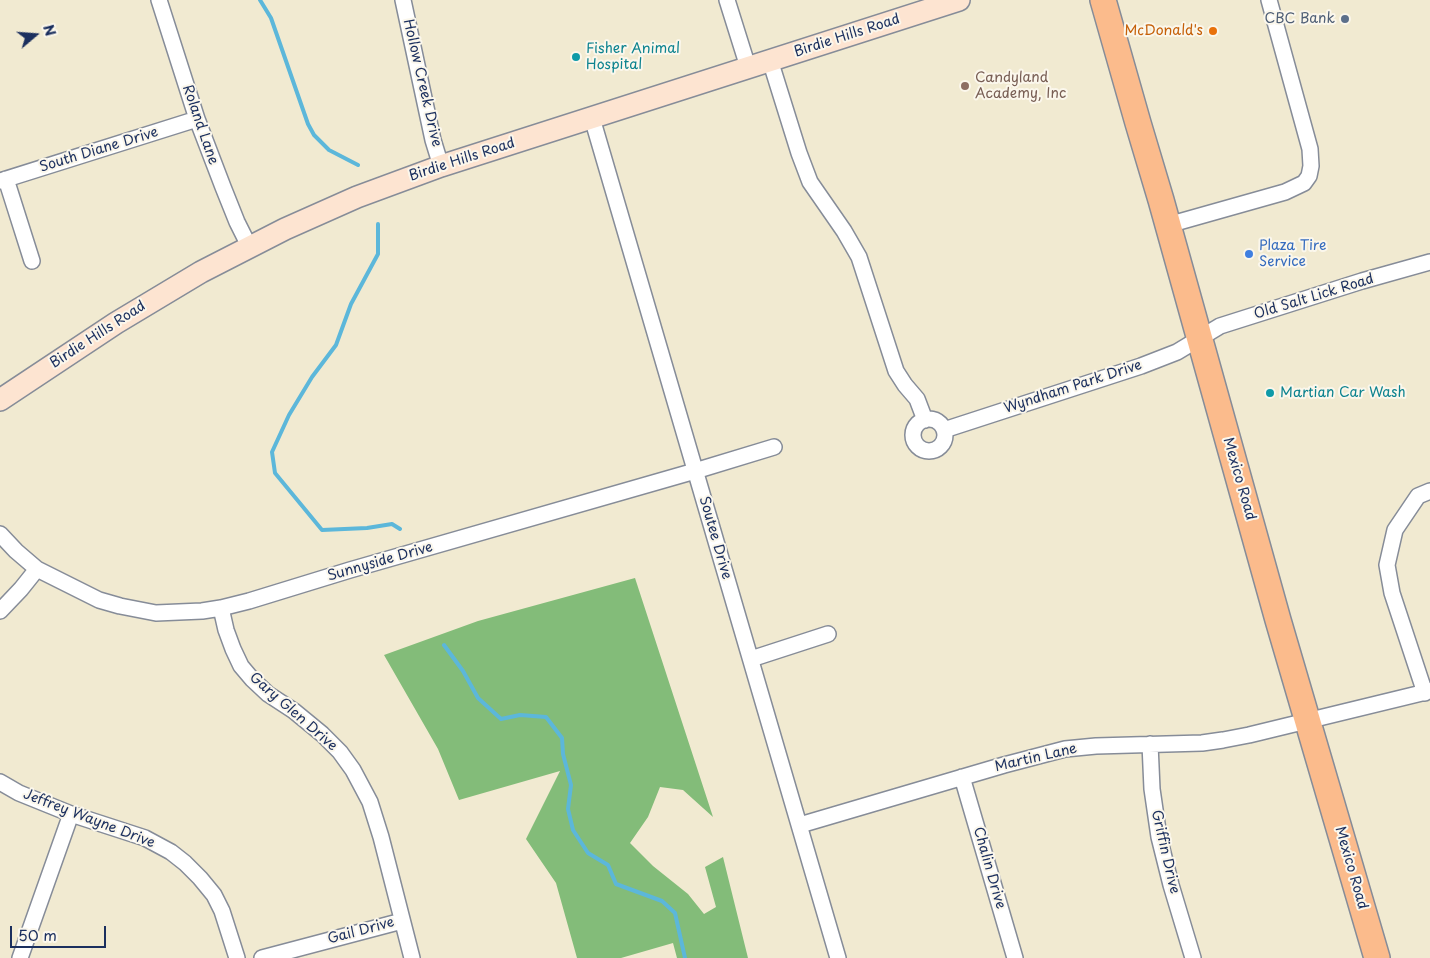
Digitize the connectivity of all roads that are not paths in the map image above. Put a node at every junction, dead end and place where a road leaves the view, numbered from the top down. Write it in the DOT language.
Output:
graph roads {
  1 [pos="159,0"];
  2 [pos="403,0"];
  3 [pos="727,0"];
  4 [pos="959,0"];
  5 [pos="1120,0"];
  6 [pos="1269,0"];
  7 [pos="1106,12"];
  8 [pos="770,60"];
  9 [pos="748,67"];
  10 [pos="592,118"];
  11 [pos="197,119"];
  12 [pos="441,166"];
  13 [pos="3,180"];
  14 [pos="1168,224"];
  15 [pos="250,246"];
  16 [pos="32,261"];
  17 [pos="1430,262"];
  18 [pos="1200,338"];
  19 [pos="0,400"];
  20 [pos="925,420"];
  21 [pos="944,430"];
  22 [pos="774,447"];
  23 [pos="695,471"];
  24 [pos="1430,491"];
  25 [pos="0,534"];
  26 [pos="37,569"];
  27 [pos="221,608"];
  28 [pos="0,611"];
  29 [pos="828,634"];
  30 [pos="750,659"];
  31 [pos="1427,692"];
  32 [pos="1308,720"];
  33 [pos="1150,744"];
  34 [pos="962,777"];
  35 [pos="0,782"];
  36 [pos="71,814"];
  37 [pos="800,825"];
  38 [pos="402,920"];
  39 [pos="20,958"];
  40 [pos="237,958"];
  41 [pos="262,958"];
  42 [pos="412,958"];
  43 [pos="838,958"];
  44 [pos="1015,958"];
  45 [pos="1193,958"];
  46 [pos="1378,958"];
  1 -- 11 [label="street, Roland Lane"];
  2 -- 12 [label="street, Hollow Creek Drive"];
  3 -- 9 [label="street"];
  4 -- 8 [label="main road, Birdie Hills Road"];
  5 -- 7 [label="main road"];
  6 -- 14 [label="street"];
  7 -- 14 [label="main road, Mexico Road"];
  8 -- 9 [label="main road, Birdie Hills Road"];
  8 -- 20 [label="street"];
  9 -- 10 [label="main road, Birdie Hills Road"];
  10 -- 12 [label="main road, Birdie Hills Road"];
  10 -- 23 [label="street, Soutee Drive"];
  11 -- 13 [label="street, South Diane Drive"];
  11 -- 15 [label="street, Roland Lane"];
  12 -- 15 [label="main road, Birdie Hills Road"];
  13 -- 16 [label="street"];
  14 -- 18 [label="main road, Mexico Road"];
  15 -- 19 [label="main road, Birdie Hills Road"];
  17 -- 18 [label="street, Old Salt Lick Road"];
  18 -- 21 [label="street, Wyndham Park Drive"];
  18 -- 32 [label="main road, Mexico Road"];
  20 -- 21 [label="street"];
  20 -- 21 [label="street"];
  22 -- 23 [label="street, Sunnyside Drive"];
  23 -- 27 [label="street, Sunnyside Drive"];
  23 -- 30 [label="street, Soutee Drive"];
  24 -- 31 [label="street"];
  25 -- 26 [label="street, Sunnyside Drive"];
  26 -- 27 [label="street, Sunnyside Drive"];
  26 -- 28 [label="street"];
  27 -- 38 [label="street, Gary Glen Drive"];
  29 -- 30 [label="street"];
  30 -- 37 [label="street, Soutee Drive"];
  31 -- 32 [label="street, Martin Lane"];
  32 -- 33 [label="street, Martin Lane"];
  32 -- 46 [label="main road, Mexico Road"];
  33 -- 34 [label="street, Martin Lane"];
  33 -- 45 [label="street, Griffin Drive"];
  34 -- 37 [label="street, Martin Lane"];
  34 -- 44 [label="street, Chalin Drive"];
  35 -- 36 [label="street, Jeffrey Wayne Drive"];
  36 -- 39 [label="street"];
  36 -- 40 [label="street, Jeffrey Wayne Drive"];
  37 -- 43 [label="street, Soutee Drive"];
  38 -- 41 [label="street, Gail Drive"];
  38 -- 42 [label="street, Gary Glen Drive"];
}
